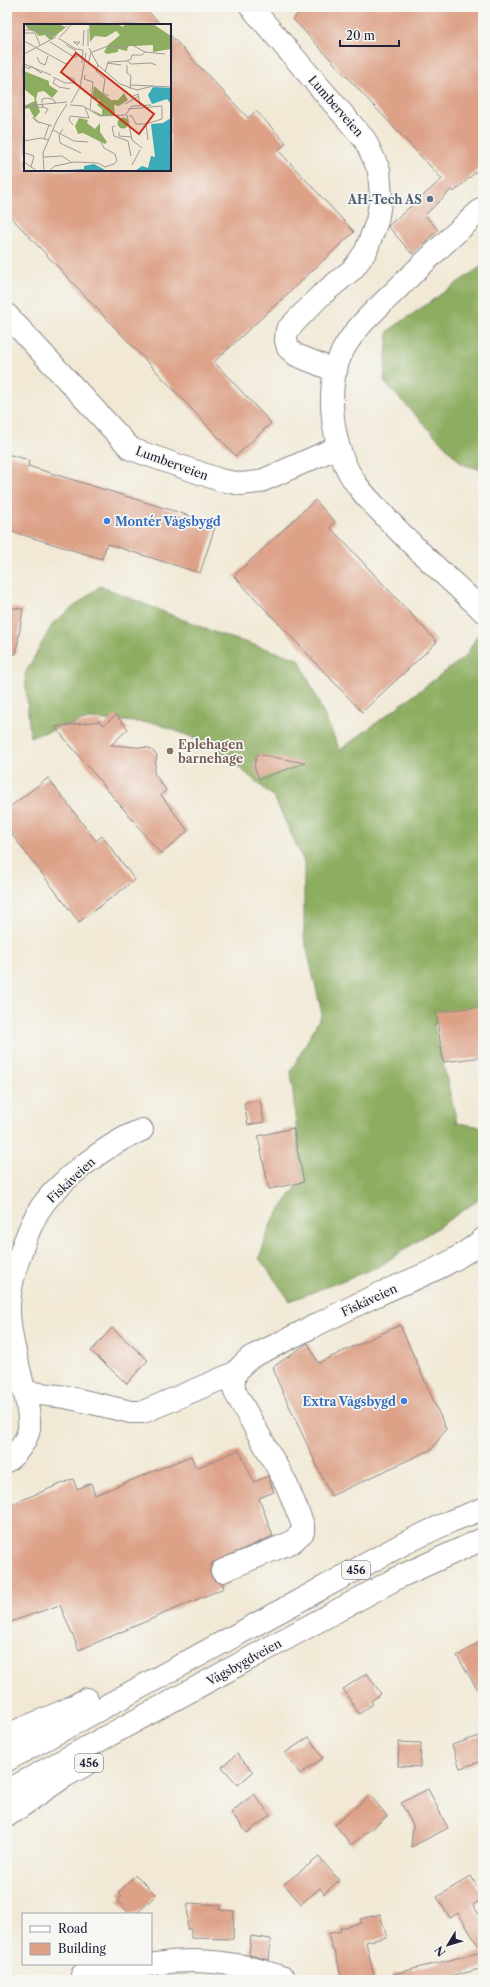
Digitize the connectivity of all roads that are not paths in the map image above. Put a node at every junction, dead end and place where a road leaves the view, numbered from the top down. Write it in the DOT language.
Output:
graph roads {
  1 [pos="251,7"];
  2 [pos="483,208"];
  3 [pos="7,315"];
  4 [pos="336,371"];
  5 [pos="338,447"];
  6 [pos="482,607"];
  7 [pos="142,1130"];
  8 [pos="483,1239"];
  9 [pos="235,1373"];
  10 [pos="24,1392"];
  11 [pos="7,1461"];
  12 [pos="483,1509"];
  13 [pos="483,1538"];
  14 [pos="222,1571"];
  15 [pos="231,1637"];
  16 [pos="167,1705"];
  17 [pos="7,1735"];
  18 [pos="7,1760"];
  19 [pos="7,1791"];
  20 [pos="7,1816"];
  21 [pos="150,1965"];
  22 [pos="152,1965"];
  23 [pos="83,1978"];
  24 [pos="285,1980"];
  1 -- 4 [label="street, Lumberveien"];
  2 -- 4 [label="street"];
  3 -- 5 [label="street, Lumberveien"];
  4 -- 5 [label="street"];
  5 -- 6 [label="street"];
  7 -- 10 [label="street, Fiskåveien"];
  8 -- 9 [label="street, Fiskåveien"];
  9 -- 10 [label="street, Fiskåveien"];
  9 -- 14 [label="street"];
  10 -- 11 [label="street, Fiskåveien"];
  12 -- 15 [label="street, 456"];
  13 -- 16 [label="street, Vågsbygdveien / 456"];
  15 -- 17 [label="street, 456"];
  15 -- 18 [label="street, 456"];
  16 -- 19 [label="street, Vågsbygdveien / 456"];
  16 -- 20 [label="street, 456"];
  21 -- 23 [label="street"];
  22 -- 24 [label="street"];
}
